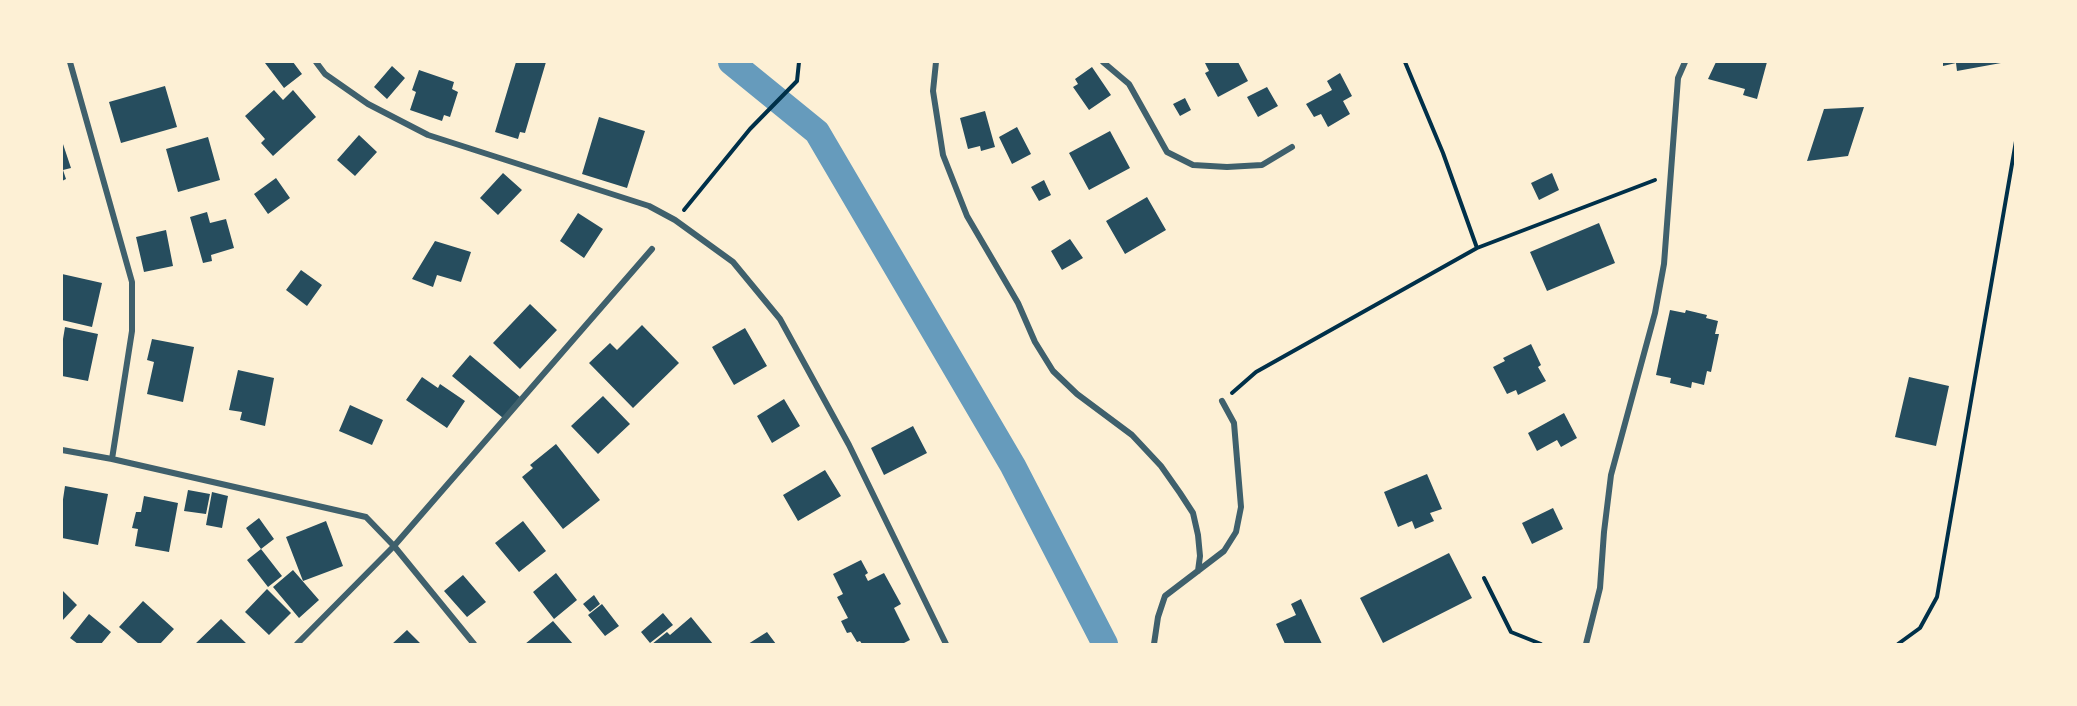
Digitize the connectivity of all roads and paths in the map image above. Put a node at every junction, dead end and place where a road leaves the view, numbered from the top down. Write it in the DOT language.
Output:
graph roads {
  1 [pos="70,62"];
  2 [pos="316,62"];
  3 [pos="799,62"];
  4 [pos="936,62"];
  5 [pos="1103,62"];
  6 [pos="1405,62"];
  7 [pos="1685,62"];
  8 [pos="2016,141"];
  9 [pos="1292,147"];
  10 [pos="1671,174"];
  11 [pos="675,220"];
  12 [pos="1477,248"];
  13 [pos="652,249"];
  14 [pos="1222,401"];
  15 [pos="62,450"];
  16 [pos="112,459"];
  17 [pos="394,546"];
  18 [pos="1198,571"];
  19 [pos="1484,578"];
  20 [pos="297,645"];
  21 [pos="474,645"];
  22 [pos="946,645"];
  23 [pos="1154,645"];
  24 [pos="1541,645"];
  25 [pos="1586,645"];
  26 [pos="1898,645"];
  1 -- 16 [label="street"];
  2 -- 11 [label="street"];
  3 -- 11 [label="path"];
  4 -- 18 [label="street"];
  5 -- 9 [label="street"];
  6 -- 12 [label="path"];
  7 -- 10 [label="street"];
  8 -- 26 [label="path"];
  10 -- 12 [label="path"];
  10 -- 25 [label="street"];
  11 -- 22 [label="street"];
  12 -- 14 [label="path"];
  13 -- 17 [label="street"];
  14 -- 18 [label="street"];
  15 -- 16 [label="street"];
  16 -- 17 [label="street"];
  17 -- 20 [label="street"];
  17 -- 21 [label="street"];
  18 -- 23 [label="street"];
  19 -- 24 [label="path"];
}
